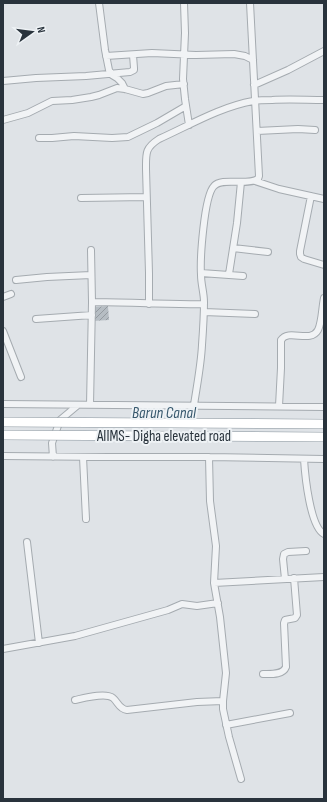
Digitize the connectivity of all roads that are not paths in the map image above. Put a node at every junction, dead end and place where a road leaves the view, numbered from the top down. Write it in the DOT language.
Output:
graph roads {
  1 [pos="99,3"];
  2 [pos="184,3"];
  3 [pos="250,3"];
  4 [pos="324,51"];
  5 [pos="133,54"];
  6 [pos="184,54"];
  7 [pos="106,56"];
  8 [pos="253,60"];
  9 [pos="112,75"];
  10 [pos="3,81"];
  11 [pos="184,84"];
  12 [pos="254,86"];
  13 [pos="125,89"];
  14 [pos="324,100"];
  15 [pos="255,101"];
  16 [pos="186,106"];
  17 [pos="3,120"];
  18 [pos="189,125"];
  19 [pos="315,130"];
  20 [pos="257,131"];
  21 [pos="39,138"];
  22 [pos="255,181"];
  23 [pos="241,182"];
  24 [pos="311,196"];
  25 [pos="146,197"];
  26 [pos="81,198"];
  27 [pos="324,199"];
  28 [pos="233,248"];
  29 [pos="91,250"];
  30 [pos="268,252"];
  31 [pos="324,265"];
  32 [pos="201,273"];
  33 [pos="229,274"];
  34 [pos="91,275"];
  35 [pos="244,276"];
  36 [pos="16,280"];
  37 [pos="11,294"];
  38 [pos="3,297"];
  39 [pos="324,298"];
  40 [pos="92,302"];
  41 [pos="149,304"];
  42 [pos="204,304"];
  43 [pos="204,312"];
  44 [pos="255,314"];
  45 [pos="92,315"];
  46 [pos="36,319"];
  47 [pos="3,331"];
  48 [pos="21,377"];
  49 [pos="3,404"];
  50 [pos="78,405"];
  51 [pos="90,405"];
  52 [pos="194,405"];
  53 [pos="279,406"];
  54 [pos="324,407"];
  55 [pos="3,422"];
  56 [pos="324,424"];
  57 [pos="3,435"];
  58 [pos="324,437"];
  59 [pos="3,456"];
  60 [pos="53,457"];
  61 [pos="83,457"];
  62 [pos="209,457"];
  63 [pos="304,459"];
  64 [pos="324,459"];
  65 [pos="86,519"];
  66 [pos="324,534"];
  67 [pos="27,542"];
  68 [pos="306,551"];
  69 [pos="324,577"];
  70 [pos="294,578"];
  71 [pos="285,579"];
  72 [pos="214,583"];
  73 [pos="218,603"];
  74 [pos="39,643"];
  75 [pos="3,649"];
  76 [pos="263,674"];
  77 [pos="75,700"];
  78 [pos="223,701"];
  79 [pos="290,713"];
  80 [pos="226,725"];
  81 [pos="241,778"];
  1 -- 7 [label="street"];
  2 -- 6 [label="street"];
  3 -- 8 [label="street"];
  4 -- 12 [label="street"];
  5 -- 6 [label="street"];
  5 -- 7 [label="street"];
  5 -- 9 [label="street"];
  6 -- 8 [label="street"];
  6 -- 11 [label="street"];
  7 -- 9 [label="street"];
  8 -- 12 [label="street"];
  9 -- 10 [label="street"];
  9 -- 13 [label="street"];
  11 -- 13 [label="street"];
  11 -- 16 [label="street"];
  12 -- 15 [label="street"];
  13 -- 17 [label="street"];
  14 -- 15 [label="street"];
  15 -- 18 [label="street"];
  15 -- 20 [label="street"];
  16 -- 18 [label="street"];
  16 -- 21 [label="street"];
  18 -- 25 [label="street"];
  19 -- 20 [label="street"];
  20 -- 22 [label="street"];
  22 -- 23 [label="street"];
  22 -- 24 [label="street"];
  23 -- 28 [label="street"];
  23 -- 32 [label="street"];
  24 -- 27 [label="street"];
  24 -- 31 [label="street"];
  25 -- 26 [label="street"];
  25 -- 41 [label="street"];
  28 -- 30 [label="street"];
  28 -- 33 [label="street"];
  29 -- 34 [label="street"];
  32 -- 33 [label="street"];
  32 -- 42 [label="street"];
  33 -- 35 [label="street"];
  34 -- 36 [label="street"];
  34 -- 40 [label="street"];
  37 -- 38 [label="street"];
  39 -- 53 [label="street"];
  40 -- 41 [label="street"];
  40 -- 45 [label="street"];
  41 -- 42 [label="street"];
  42 -- 43 [label="street"];
  43 -- 44 [label="street"];
  43 -- 52 [label="street"];
  45 -- 46 [label="street"];
  45 -- 51 [label="street"];
  47 -- 48 [label="street"];
  49 -- 50 [label="street"];
  50 -- 51 [label="street"];
  50 -- 60 [label="street, bridge"];
  51 -- 52 [label="street"];
  52 -- 53 [label="street"];
  53 -- 54 [label="street"];
  55 -- 56 [label="highway, AIIMS- Digha elevated road, bridge"];
  57 -- 58 [label="highway, AIIMS- Digha elevated road, bridge"];
  59 -- 60 [label="street"];
  60 -- 61 [label="street"];
  61 -- 62 [label="street"];
  61 -- 65 [label="street"];
  62 -- 63 [label="street"];
  62 -- 72 [label="street"];
  63 -- 64 [label="street"];
  63 -- 66 [label="street"];
  67 -- 74 [label="street"];
  68 -- 71 [label="street"];
  69 -- 70 [label="street"];
  70 -- 71 [label="street"];
  70 -- 76 [label="street"];
  71 -- 72 [label="street"];
  72 -- 73 [label="street"];
  73 -- 74 [label="street"];
  73 -- 78 [label="street"];
  74 -- 75 [label="street"];
  77 -- 78 [label="street"];
  78 -- 80 [label="street"];
  79 -- 80 [label="street"];
  80 -- 81 [label="street"];
}
